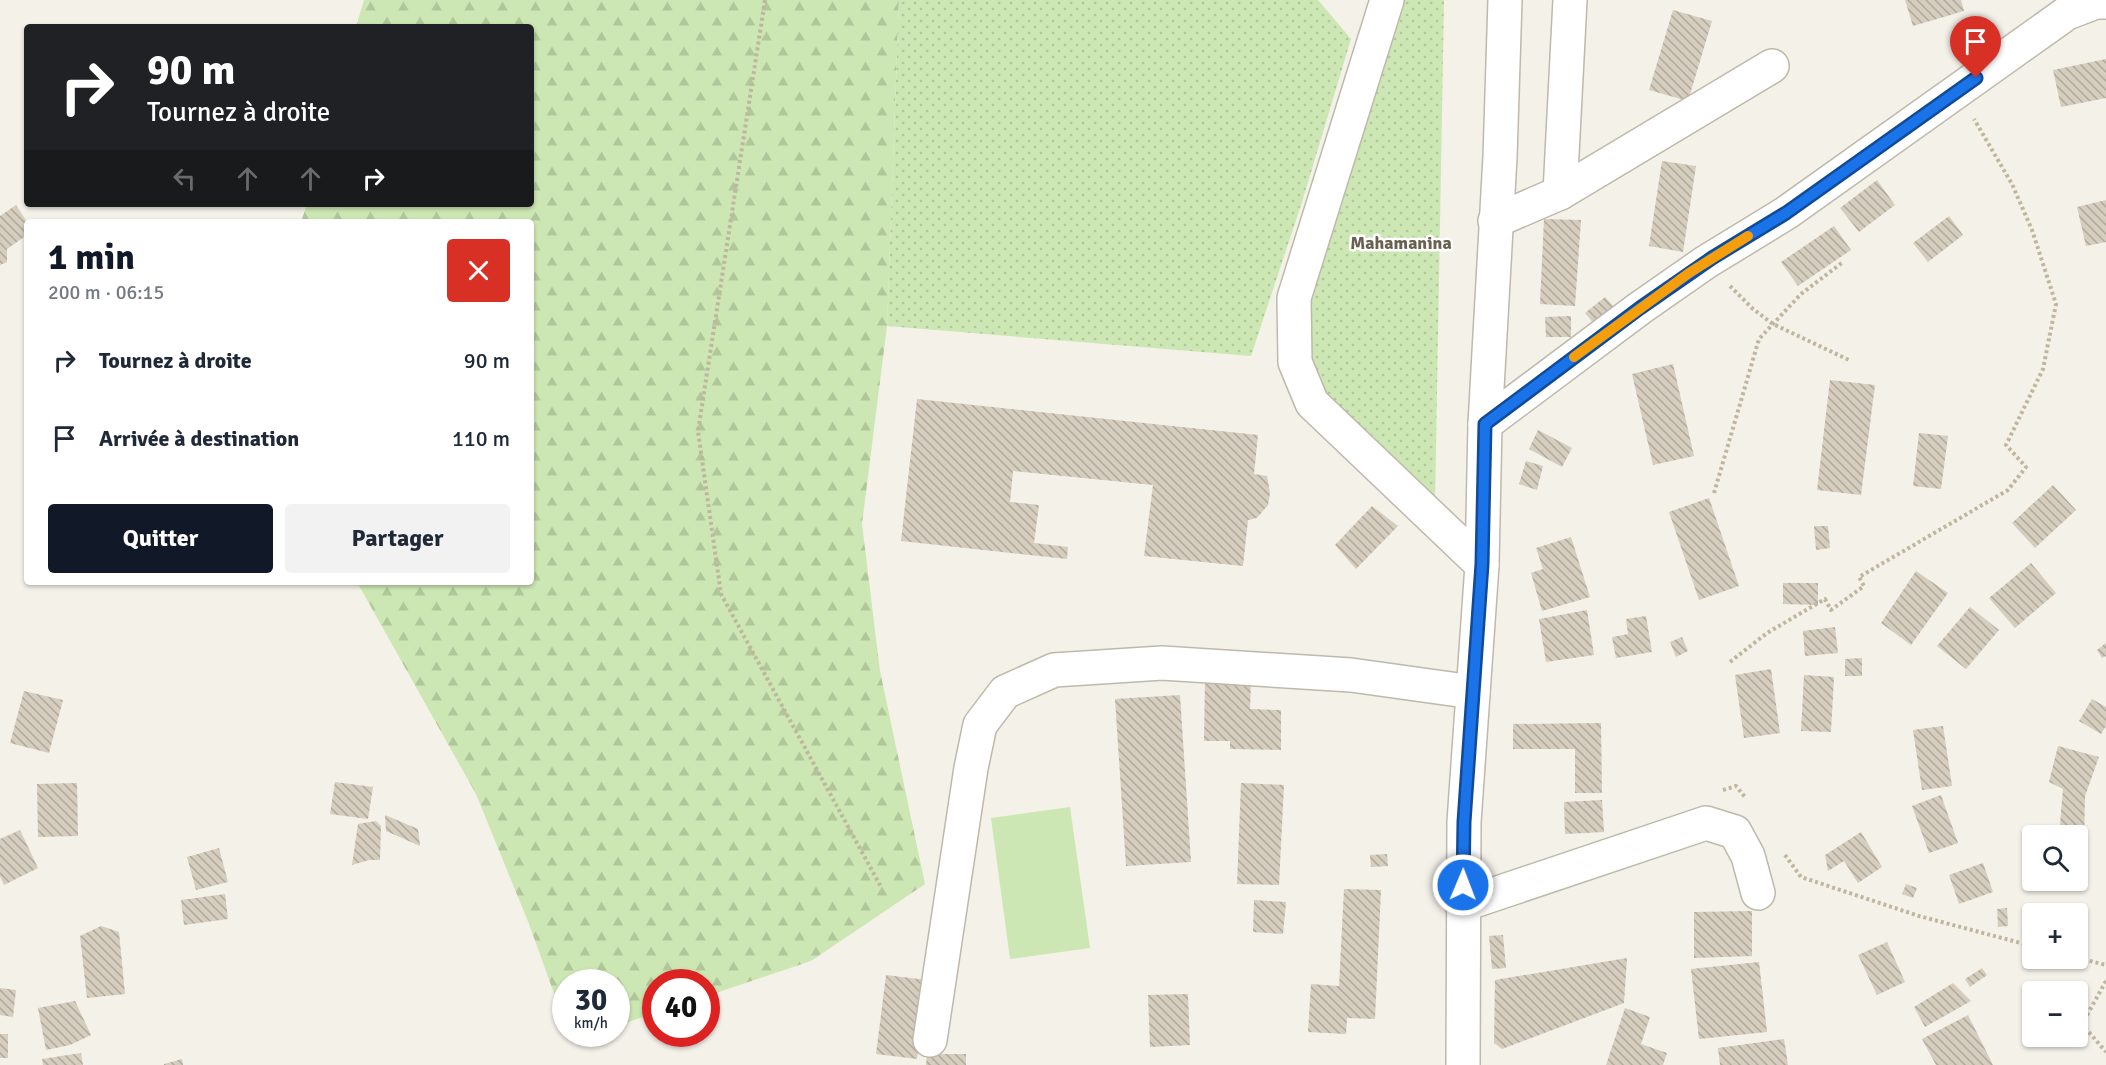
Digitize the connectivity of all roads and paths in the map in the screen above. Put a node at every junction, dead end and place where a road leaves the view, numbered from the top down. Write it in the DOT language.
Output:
graph roads {
  1 [pos="765,0"];
  2 [pos="1387,0"];
  3 [pos="1505,0"];
  4 [pos="1570,0"];
  5 [pos="2106,2"];
  6 [pos="1772,66"];
  7 [pos="1958,91"];
  8 [pos="1560,193"];
  9 [pos="1495,221"];
  10 [pos="1706,262"];
  11 [pos="1843,262"];
  12 [pos="1773,324"];
  13 [pos="1851,360"];
  14 [pos="1485,424"];
  15 [pos="1714,493"];
  16 [pos="1482,564"];
  17 [pos="1730,662"];
  18 [pos="1473,692"];
  19 [pos="880,887"];
  20 [pos="1758,893"];
  21 [pos="1462,905"];
  22 [pos="2088,960"];
  23 [pos="2106,965"];
  24 [pos="2106,981"];
  25 [pos="930,1040"];
  26 [pos="2106,1052"];
  27 [pos="1463,1065"];
  1 -- 19 [label="path"];
  2 -- 16 [label="street"];
  3 -- 9 [label="street"];
  4 -- 8 [label="street"];
  5 -- 7 [label="street"];
  6 -- 8 [label="street"];
  7 -- 10 [label="street"];
  7 -- 17 [label="path"];
  8 -- 9 [label="street"];
  9 -- 14 [label="street"];
  10 -- 12 [label="path"];
  10 -- 14 [label="street"];
  11 -- 12 [label="path"];
  12 -- 13 [label="path"];
  12 -- 15 [label="path"];
  14 -- 16 [label="street"];
  16 -- 18 [label="street"];
  18 -- 21 [label="street"];
  18 -- 25 [label="street"];
  20 -- 21 [label="street"];
  21 -- 27 [label="street"];
  22 -- 23 [label="path"];
  24 -- 26 [label="path"];
}
